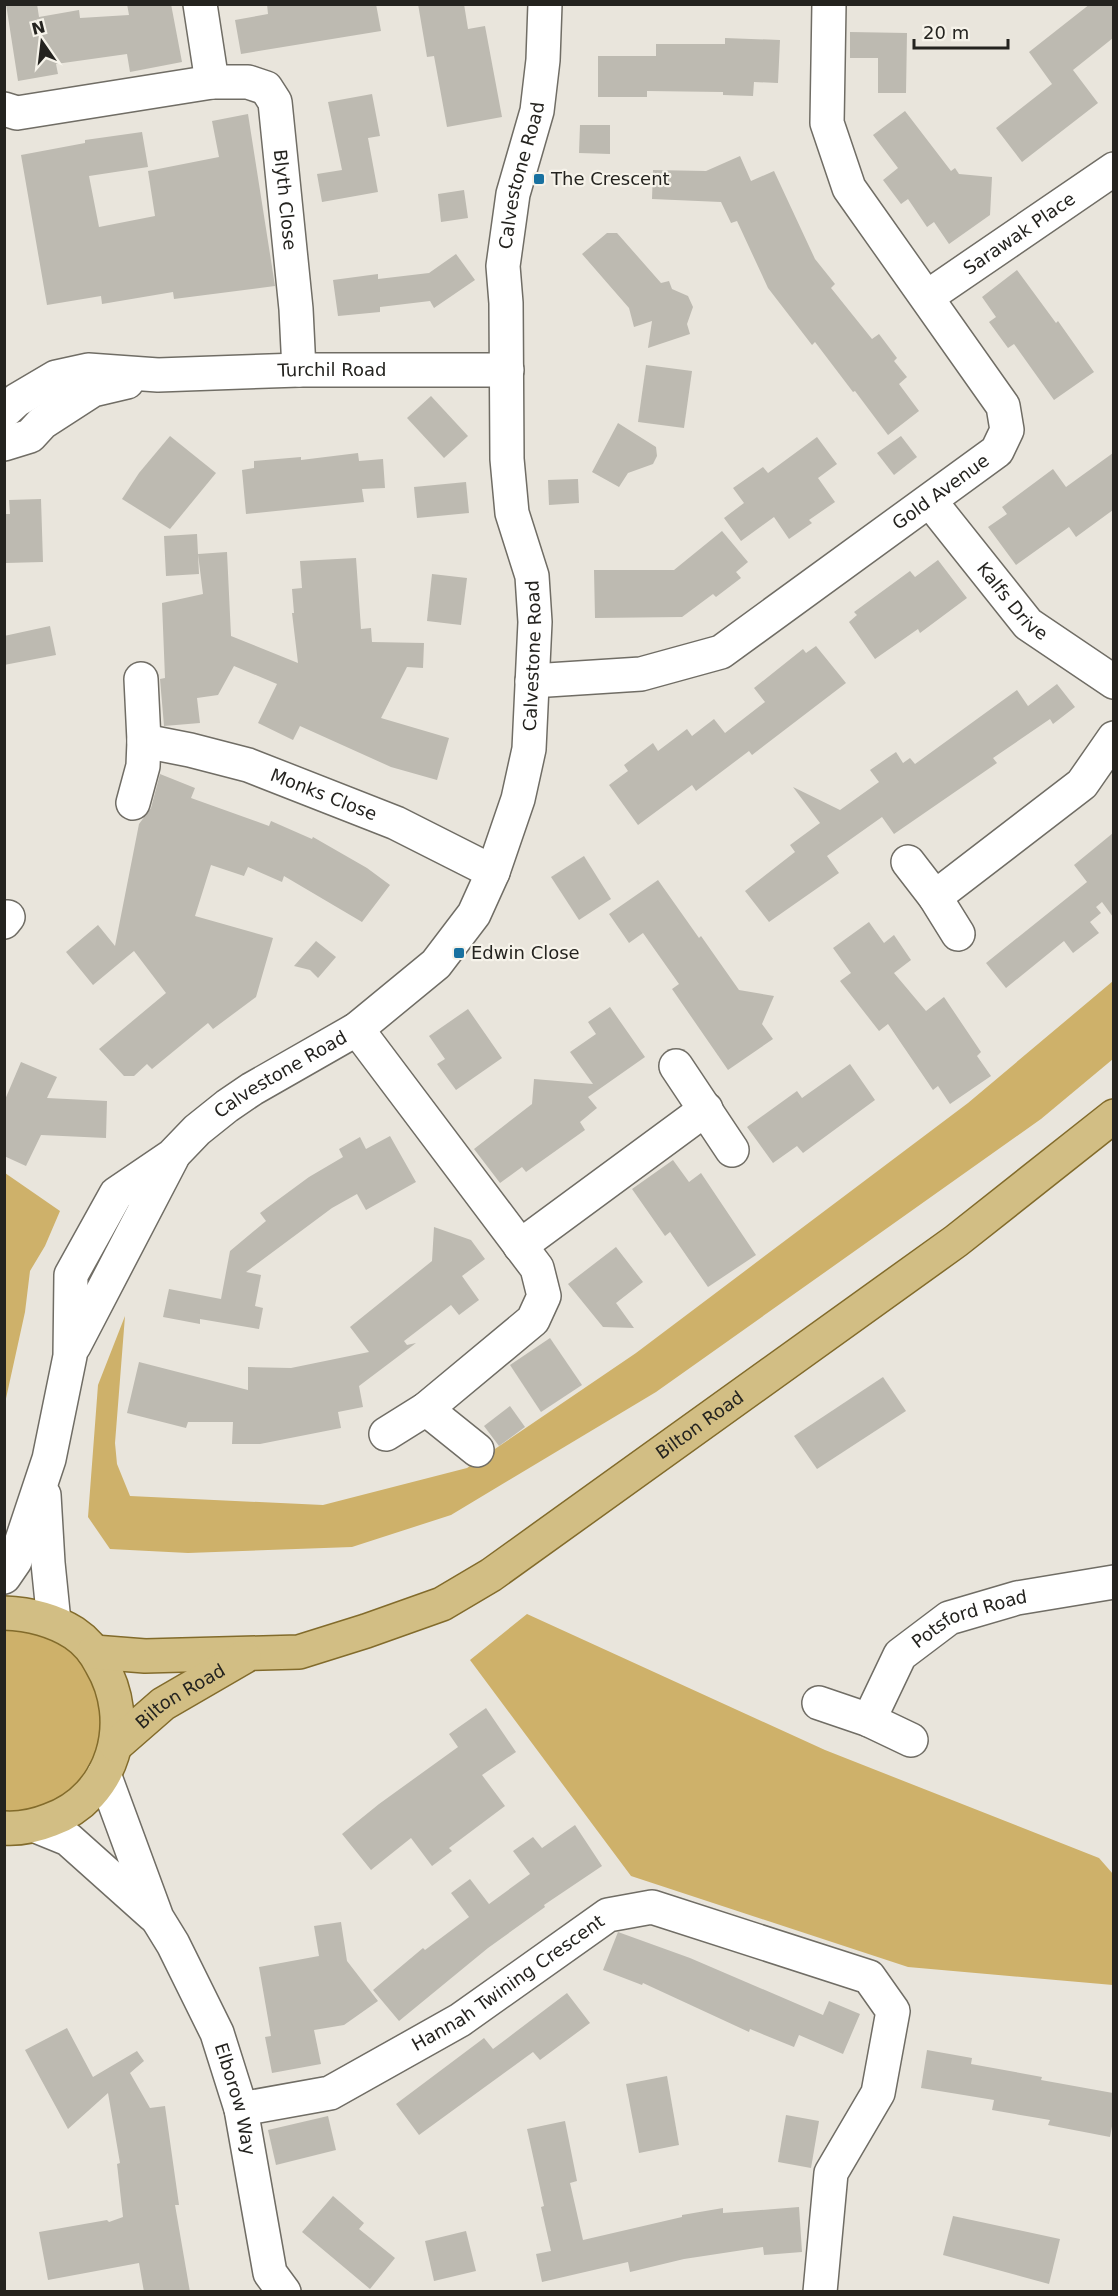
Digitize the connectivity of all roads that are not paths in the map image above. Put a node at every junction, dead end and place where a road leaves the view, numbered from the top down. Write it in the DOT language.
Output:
graph roads {
  1 [pos="200,4"];
  2 [pos="545,4"];
  3 [pos="829,4"];
  4 [pos="212,82"];
  5 [pos="4,109"];
  6 [pos="1113,169"];
  7 [pos="927,297"];
  8 [pos="299,370"];
  9 [pos="507,370"];
  10 [pos="158,375"];
  11 [pos="4,412"];
  12 [pos="4,444"];
  13 [pos="930,501"];
  14 [pos="141,680"];
  15 [pos="532,681"];
  16 [pos="1113,682"];
  17 [pos="1113,738"];
  18 [pos="144,741"];
  19 [pos="133,803"];
  20 [pos="908,862"];
  21 [pos="493,872"];
  22 [pos="935,897"];
  23 [pos="958,934"];
  24 [pos="357,1029"];
  25 [pos="676,1066"];
  26 [pos="706,1109"];
  27 [pos="1113,1116"];
  28 [pos="732,1150"];
  29 [pos="520,1246"];
  30 [pos="426,1409"];
  31 [pos="386,1434"];
  32 [pos="477,1450"];
  33 [pos="43,1478"];
  34 [pos="4,1577"];
  35 [pos="1113,1582"];
  36 [pos="4,1613"];
  37 [pos="54,1622"];
  38 [pos="94,1652"];
  39 [pos="249,1654"];
  40 [pos="819,1703"];
  41 [pos="869,1720"];
  42 [pos="911,1740"];
  43 [pos="110,1759"];
  44 [pos="13,1828"];
  45 [pos="157,1918"];
  46 [pos="241,2109"];
  47 [pos="284,2292"];
  48 [pos="820,2292"];
  1 -- 4 [label="street"];
  2 -- 9 [label="street, Calvestone Road"];
  3 -- 7 [label="street, Gold Avenue"];
  4 -- 5 [label="street, Blyth Close"];
  4 -- 8 [label="street, Blyth Close"];
  6 -- 7 [label="street, Sarawak Place"];
  7 -- 13 [label="street, Gold Avenue"];
  8 -- 9 [label="street, Turchil Road"];
  8 -- 10 [label="street, Turchil Road"];
  9 -- 15 [label="street, Calvestone Road"];
  10 -- 11 [label="street, Turchil Road"];
  10 -- 12 [label="street, Turchil Road"];
  13 -- 15 [label="street, Gold Avenue"];
  13 -- 16 [label="street, Kalfs Drive"];
  14 -- 18 [label="street"];
  15 -- 21 [label="street, Calvestone Road"];
  17 -- 22 [label="street"];
  18 -- 19 [label="street"];
  18 -- 21 [label="street, Monks Close"];
  20 -- 22 [label="street"];
  21 -- 24 [label="street, Calvestone Road"];
  22 -- 23 [label="street"];
  24 -- 29 [label="street"];
  24 -- 33 [label="street, Calvestone Road"];
  25 -- 26 [label="street"];
  26 -- 28 [label="street"];
  26 -- 29 [label="street"];
  27 -- 39 [label="main road, Bilton Road"];
  29 -- 30 [label="street"];
  30 -- 31 [label="street"];
  30 -- 32 [label="street"];
  33 -- 34 [label="street, Calvestone Road"];
  33 -- 37 [label="street, Calvestone Road"];
  35 -- 41 [label="street, Potsford Road"];
  36 -- 37 [label="main road"];
  37 -- 38 [label="main road"];
  38 -- 39 [label="main road, Bilton Road"];
  38 -- 43 [label="main road"];
  39 -- 43 [label="main road, Bilton Road"];
  40 -- 41 [label="street"];
  41 -- 42 [label="street"];
  43 -- 44 [label="main road, Bilton Road"];
  43 -- 45 [label="street, Elborow Way"];
  44 -- 45 [label="street, Elborow Way"];
  45 -- 46 [label="street, Elborow Way"];
  46 -- 47 [label="street, Elborow Way"];
  46 -- 48 [label="street, Hannah Twining Crescent"];
}
